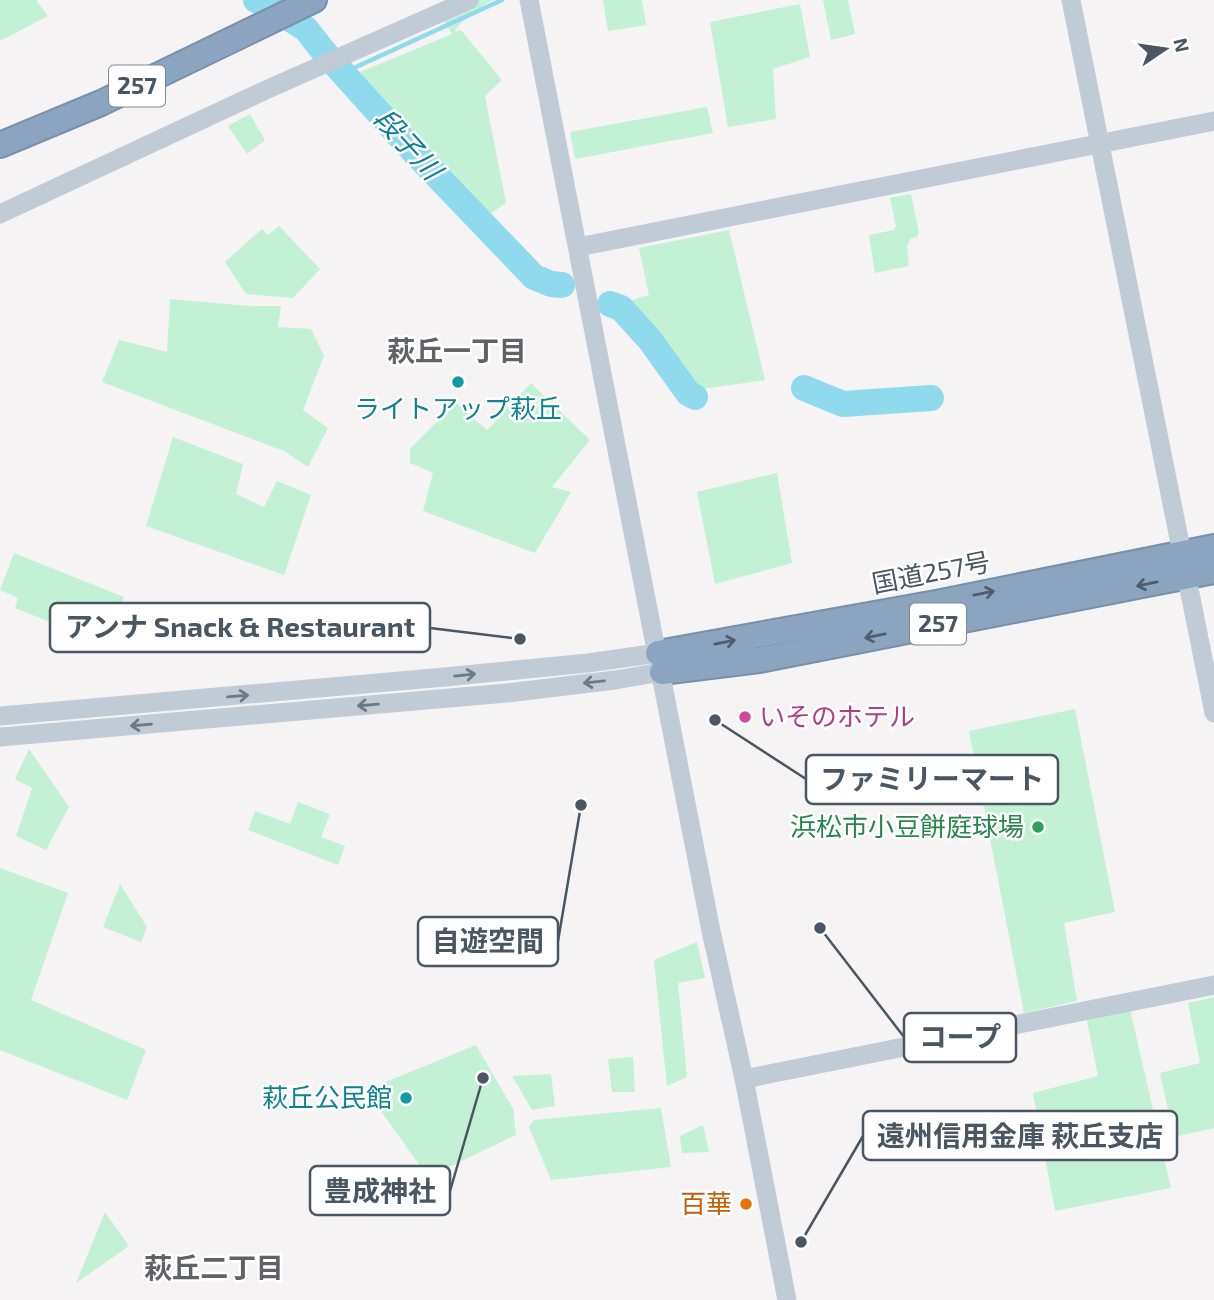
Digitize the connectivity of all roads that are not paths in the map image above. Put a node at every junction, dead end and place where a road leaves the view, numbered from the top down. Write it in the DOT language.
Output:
graph roads {
  1 [pos="469,0"];
  2 [pos="529,0"];
  3 [pos="1071,0"];
  4 [pos="292,8"];
  5 [pos="1214,121"];
  6 [pos="1099,143"];
  7 [pos="0,145"];
  8 [pos="0,214"];
  9 [pos="578,247"];
  10 [pos="1214,547"];
  11 [pos="1184,565"];
  12 [pos="1214,571"];
  13 [pos="660,663"];
  14 [pos="1214,713"];
  15 [pos="0,716"];
  16 [pos="0,737"];
  17 [pos="1214,985"];
  18 [pos="744,1079"];
  19 [pos="787,1300"];
  1 -- 8 [label="street"];
  2 -- 9 [label="street"];
  3 -- 6 [label="street"];
  4 -- 7 [label="highway, 257"];
  5 -- 6 [label="street"];
  6 -- 9 [label="street"];
  6 -- 11 [label="street"];
  9 -- 13 [label="street"];
  10 -- 11 [label="highway, 国道257号 / 257"];
  11 -- 12 [label="highway, 国道257号 / 257"];
  11 -- 13 [label="highway, 国道257号 / 257"];
  11 -- 14 [label="street"];
  15 -- 13 [label="street, one-way"];
  13 -- 16 [label="street, one-way"];
  13 -- 18 [label="street"];
  17 -- 18 [label="street"];
  18 -- 19 [label="street"];
}
